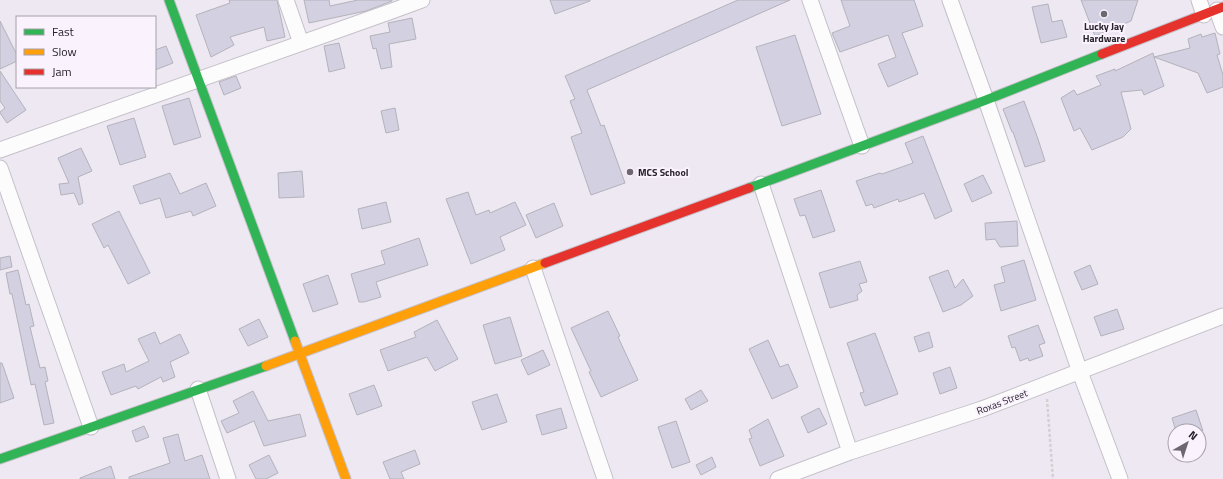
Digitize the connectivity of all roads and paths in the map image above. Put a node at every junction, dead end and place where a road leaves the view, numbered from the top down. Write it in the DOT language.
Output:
graph roads {
  1 [pos="169,0"];
  2 [pos="286,0"];
  3 [pos="422,0"];
  4 [pos="810,0"];
  5 [pos="950,0"];
  6 [pos="1199,0"];
  7 [pos="390,6"];
  8 [pos="1215,11"];
  9 [pos="1223,27"];
  10 [pos="301,43"];
  11 [pos="199,79"];
  12 [pos="986,100"];
  13 [pos="862,146"];
  14 [pos="0,150"];
  15 [pos="0,168"];
  16 [pos="761,184"];
  17 [pos="533,268"];
  18 [pos="1223,316"];
  19 [pos="300,354"];
  20 [pos="1080,372"];
  21 [pos="1046,385"];
  22 [pos="198,389"];
  23 [pos="91,427"];
  24 [pos="850,452"];
  25 [pos="0,459"];
  26 [pos="228,479"];
  27 [pos="346,479"];
  28 [pos="604,479"];
  29 [pos="778,479"];
  30 [pos="1053,479"];
  31 [pos="1120,479"];
  1 -- 11 [label="main road"];
  2 -- 10 [label="street"];
  3 -- 7 [label="street"];
  4 -- 13 [label="street"];
  5 -- 12 [label="street"];
  6 -- 8 [label="street"];
  7 -- 10 [label="street"];
  8 -- 9 [label="street"];
  8 -- 12 [label="main road"];
  10 -- 11 [label="street"];
  11 -- 14 [label="street"];
  11 -- 19 [label="main road"];
  12 -- 13 [label="main road"];
  12 -- 20 [label="street"];
  13 -- 16 [label="main road"];
  15 -- 23 [label="street"];
  16 -- 17 [label="main road"];
  16 -- 24 [label="street"];
  17 -- 19 [label="main road"];
  17 -- 28 [label="street"];
  18 -- 20 [label="street, Roxas Street"];
  19 -- 22 [label="main road"];
  19 -- 27 [label="main road"];
  20 -- 21 [label="street, Roxas Street"];
  20 -- 31 [label="street"];
  21 -- 24 [label="street, Roxas Street"];
  21 -- 30 [label="path"];
  22 -- 23 [label="main road"];
  22 -- 26 [label="street"];
  23 -- 25 [label="main road"];
  24 -- 29 [label="street, Roxas Street"];
}
